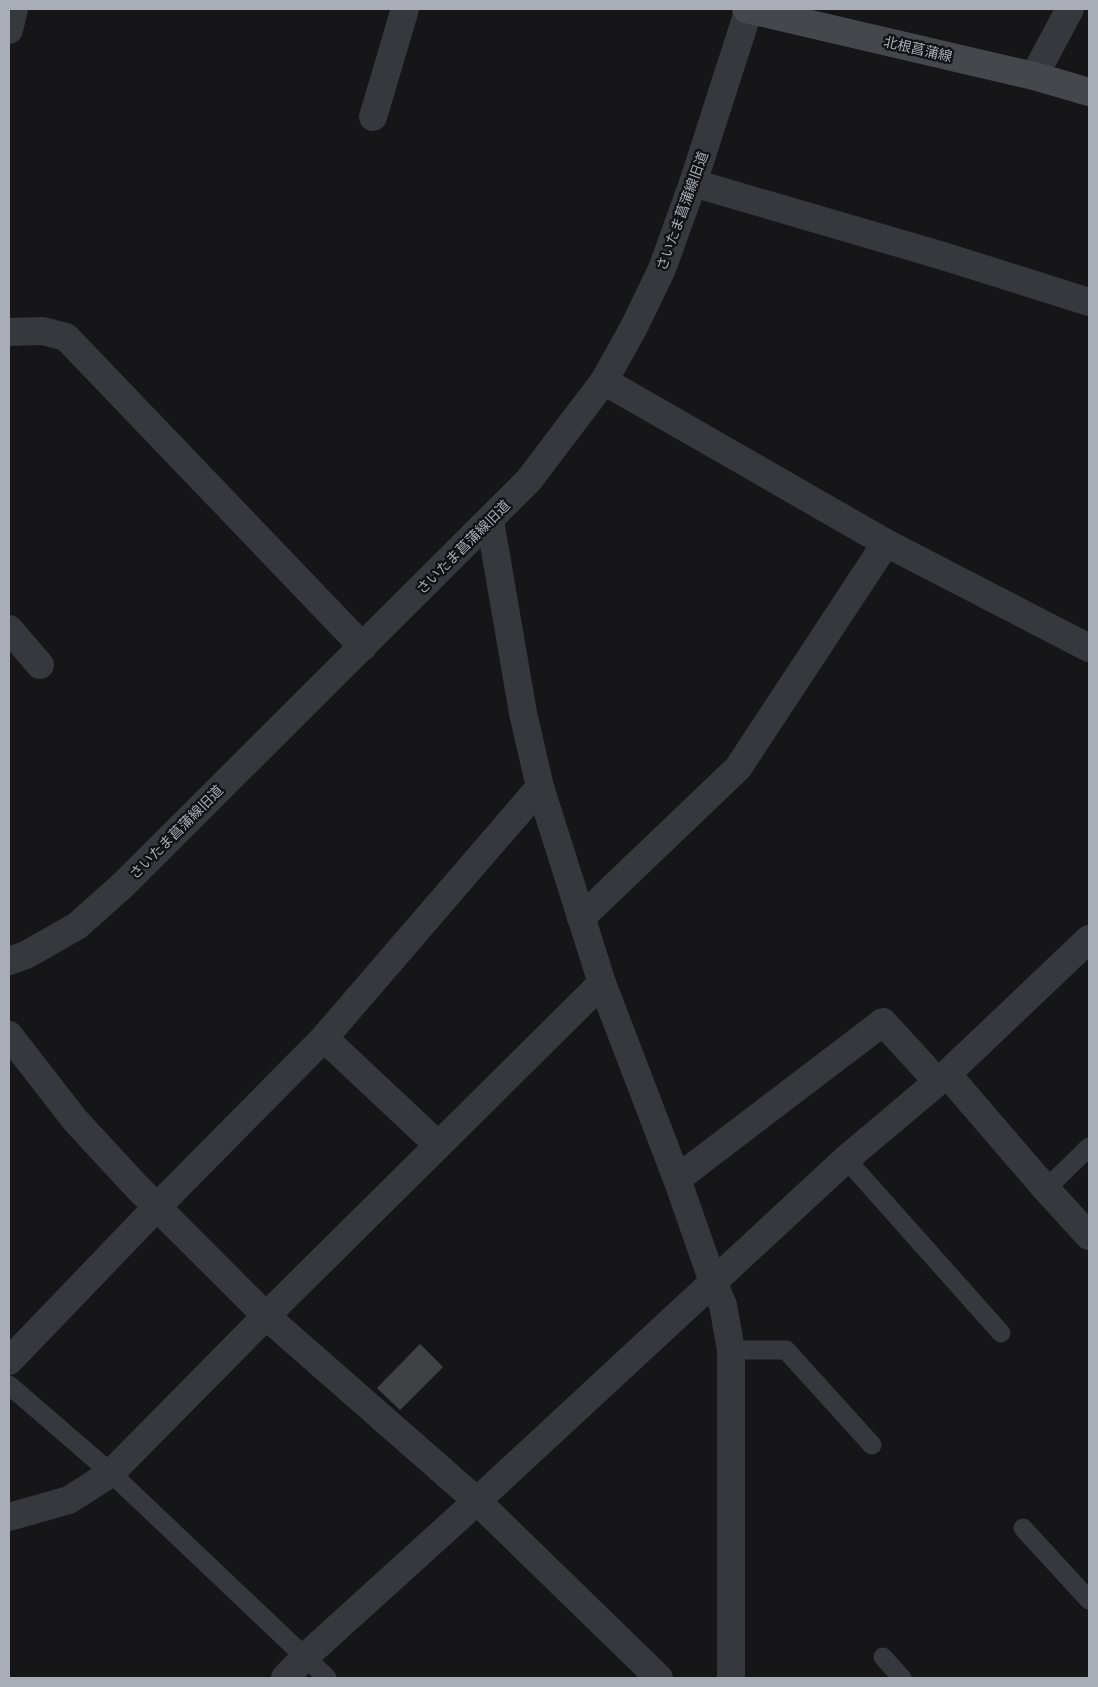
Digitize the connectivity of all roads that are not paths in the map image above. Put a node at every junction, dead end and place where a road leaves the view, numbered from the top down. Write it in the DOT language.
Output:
graph roads {
  1 [pos="14,9"];
  2 [pos="405,9"];
  3 [pos="748,9"];
  4 [pos="1070,9"];
  5 [pos="9,30"];
  6 [pos="1034,76"];
  7 [pos="1089,92"];
  8 [pos="373,117"];
  9 [pos="693,183"];
  10 [pos="1089,302"];
  11 [pos="9,332"];
  12 [pos="604,381"];
  13 [pos="490,521"];
  14 [pos="886,543"];
  15 [pos="9,630"];
  16 [pos="363,647"];
  17 [pos="1089,648"];
  18 [pos="40,664"];
  19 [pos="540,787"];
  20 [pos="581,918"];
  21 [pos="1089,939"];
  22 [pos="9,961"];
  23 [pos="602,983"];
  24 [pos="9,1035"];
  25 [pos="324,1038"];
  26 [pos="942,1078"];
  27 [pos="438,1145"];
  28 [pos="1089,1147"];
  29 [pos="846,1159"];
  30 [pos="677,1179"];
  31 [pos="1046,1189"];
  32 [pos="157,1207"];
  33 [pos="1089,1236"];
  34 [pos="713,1282"];
  35 [pos="266,1316"];
  36 [pos="1001,1333"];
  37 [pos="731,1350"];
  38 [pos="9,1361"];
  39 [pos="9,1385"];
  40 [pos="872,1445"];
  41 [pos="111,1473"];
  42 [pos="477,1501"];
  43 [pos="9,1517"];
  44 [pos="1023,1528"];
  45 [pos="1089,1600"];
  46 [pos="305,1657"];
  47 [pos="883,1657"];
  48 [pos="284,1678"];
  49 [pos="327,1678"];
  50 [pos="659,1678"];
  51 [pos="731,1678"];
  52 [pos="902,1678"];
  1 -- 5 [label="street"];
  2 -- 8 [label="street"];
  3 -- 6 [label="main road, 北根菖蒲線"];
  3 -- 9 [label="street, さいたま菖蒲線旧道"];
  4 -- 6 [label="street"];
  6 -- 7 [label="main road, 北根菖蒲線"];
  9 -- 10 [label="street"];
  9 -- 12 [label="street, さいたま菖蒲線旧道"];
  11 -- 16 [label="street"];
  12 -- 13 [label="street, さいたま菖蒲線旧道"];
  12 -- 14 [label="street"];
  13 -- 16 [label="street, さいたま菖蒲線旧道"];
  13 -- 19 [label="street"];
  14 -- 17 [label="street"];
  14 -- 20 [label="street"];
  15 -- 18 [label="street"];
  16 -- 22 [label="street, さいたま菖蒲線旧道"];
  19 -- 20 [label="street"];
  19 -- 25 [label="street"];
  20 -- 23 [label="street"];
  21 -- 26 [label="street"];
  23 -- 27 [label="street"];
  23 -- 30 [label="street"];
  24 -- 32 [label="street"];
  25 -- 27 [label="street"];
  25 -- 32 [label="street"];
  26 -- 29 [label="street"];
  26 -- 30 [label="street"];
  26 -- 31 [label="street"];
  27 -- 35 [label="street"];
  28 -- 31 [label="lane"];
  29 -- 34 [label="street"];
  29 -- 36 [label="lane"];
  30 -- 34 [label="street"];
  31 -- 33 [label="street"];
  32 -- 35 [label="street"];
  32 -- 38 [label="street"];
  34 -- 37 [label="street"];
  34 -- 42 [label="street"];
  35 -- 41 [label="street"];
  35 -- 42 [label="street"];
  37 -- 40 [label="lane"];
  37 -- 51 [label="street"];
  39 -- 41 [label="lane"];
  41 -- 43 [label="street"];
  41 -- 46 [label="lane"];
  42 -- 46 [label="street"];
  42 -- 50 [label="street"];
  44 -- 45 [label="lane"];
  46 -- 48 [label="street"];
  46 -- 49 [label="lane"];
  47 -- 52 [label="lane"];
}
